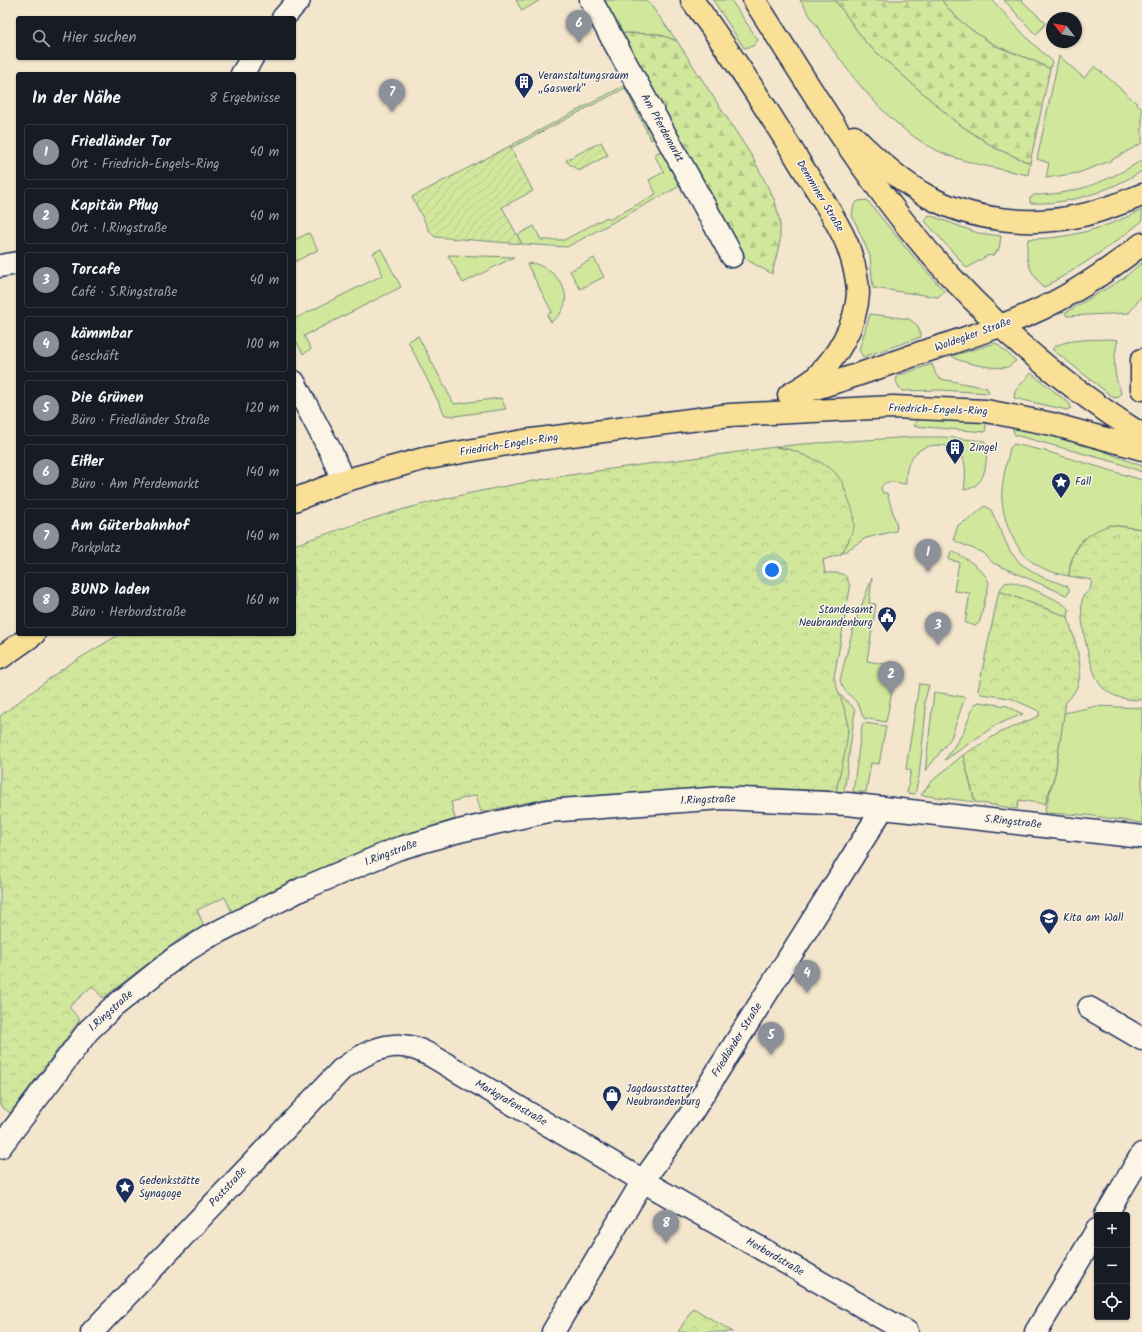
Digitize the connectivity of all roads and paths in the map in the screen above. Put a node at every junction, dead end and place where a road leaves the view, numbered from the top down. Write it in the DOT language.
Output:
graph roads {
  1 [pos="299,0"];
  2 [pos="591,0"];
  3 [pos="692,0"];
  4 [pos="754,0"];
  5 [pos="285,16"];
  6 [pos="251,60"];
  7 [pos="243,72"];
  8 [pos="824,108"];
  9 [pos="1142,196"];
  10 [pos="1142,244"];
  11 [pos="732,256"];
  12 [pos="16,263"];
  13 [pos="0,266"];
  14 [pos="1000,325"];
  15 [pos="1142,360"];
  16 [pos="296,386"];
  17 [pos="1142,389"];
  18 [pos="789,395"];
  19 [pos="730,415"];
  20 [pos="1142,435"];
  21 [pos="1142,449"];
  22 [pos="343,481"];
  23 [pos="296,499"];
  24 [pos="31,636"];
  25 [pos="0,658"];
  26 [pos="883,808"];
  27 [pos="1142,837"];
  28 [pos="1089,1008"];
  29 [pos="1142,1039"];
  30 [pos="372,1050"];
  31 [pos="0,1147"];
  32 [pos="1142,1154"];
  33 [pos="643,1181"];
  34 [pos="1108,1212"];
  35 [pos="1094,1235"];
  36 [pos="92,1332"];
  37 [pos="553,1332"];
  38 [pos="907,1332"];
  39 [pos="1036,1332"];
  1 -- 5 [label="street"];
  2 -- 11 [label="street, Am Pferdemarkt"];
  3 -- 18 [label="main road, Demminer Straße"];
  4 -- 8 [label="main road"];
  6 -- 7 [label="street"];
  8 -- 9 [label="main road"];
  8 -- 14 [label="main road"];
  10 -- 14 [label="main road, Woldegker Straße"];
  12 -- 13 [label="street"];
  14 -- 18 [label="main road, Woldegker Straße"];
  14 -- 20 [label="main road"];
  15 -- 17 [label="main road"];
  16 -- 22 [label="street"];
  18 -- 19 [label="main road, Friedrich-Engels-Ring"];
  19 -- 21 [label="main road, Friedrich-Engels-Ring"];
  19 -- 22 [label="main road, Friedrich-Engels-Ring"];
  22 -- 23 [label="main road, Friedrich-Engels-Ring"];
  24 -- 25 [label="main road"];
  26 -- 27 [label="street, 5.Ringstraße"];
  26 -- 31 [label="street, 1.Ringstraße"];
  26 -- 33 [label="street, Friedländer Straße"];
  28 -- 29 [label="street"];
  30 -- 33 [label="street, Markgrafenstraße"];
  30 -- 36 [label="street, Poststraße"];
  32 -- 34 [label="street"];
  33 -- 37 [label="street, Friedländer Straße"];
  33 -- 38 [label="street, Herbordstraße"];
  35 -- 39 [label="street"];
}
